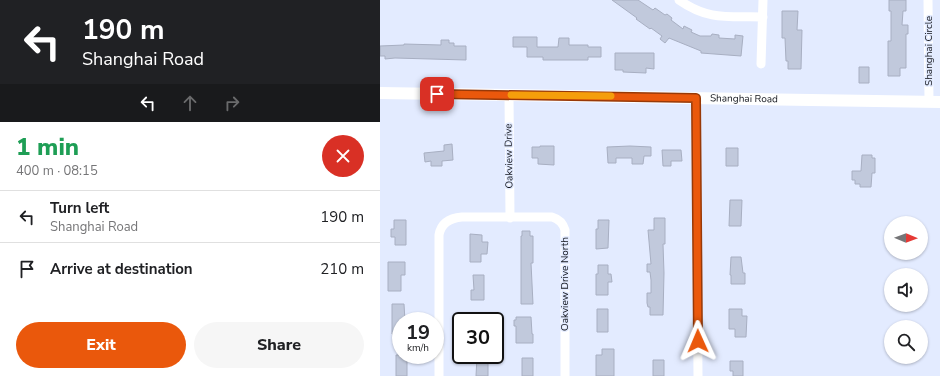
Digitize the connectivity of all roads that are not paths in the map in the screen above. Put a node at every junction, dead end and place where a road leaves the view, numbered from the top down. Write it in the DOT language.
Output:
graph roads {
  1 [pos="679,0"];
  2 [pos="763,0"];
  3 [pos="928,0"];
  4 [pos="763,17"];
  5 [pos="761,64"];
  6 [pos="380,93"];
  7 [pos="509,95"];
  8 [pos="696,98"];
  9 [pos="934,102"];
  10 [pos="510,218"];
  11 [pos="439,376"];
  12 [pos="565,376"];
  13 [pos="698,376"];
  1 -- 4 [label="street"];
  2 -- 4 [label="street"];
  3 -- 9 [label="street, Shanghai Circle"];
  4 -- 5 [label="street"];
  6 -- 7 [label="street, Shanghai Road"];
  7 -- 8 [label="street, Shanghai Road"];
  7 -- 10 [label="street, Oakview Drive"];
  8 -- 9 [label="street, Shanghai Road"];
  8 -- 13 [label="street"];
  10 -- 11 [label="street"];
  10 -- 12 [label="street, Oakview Drive North"];
}
